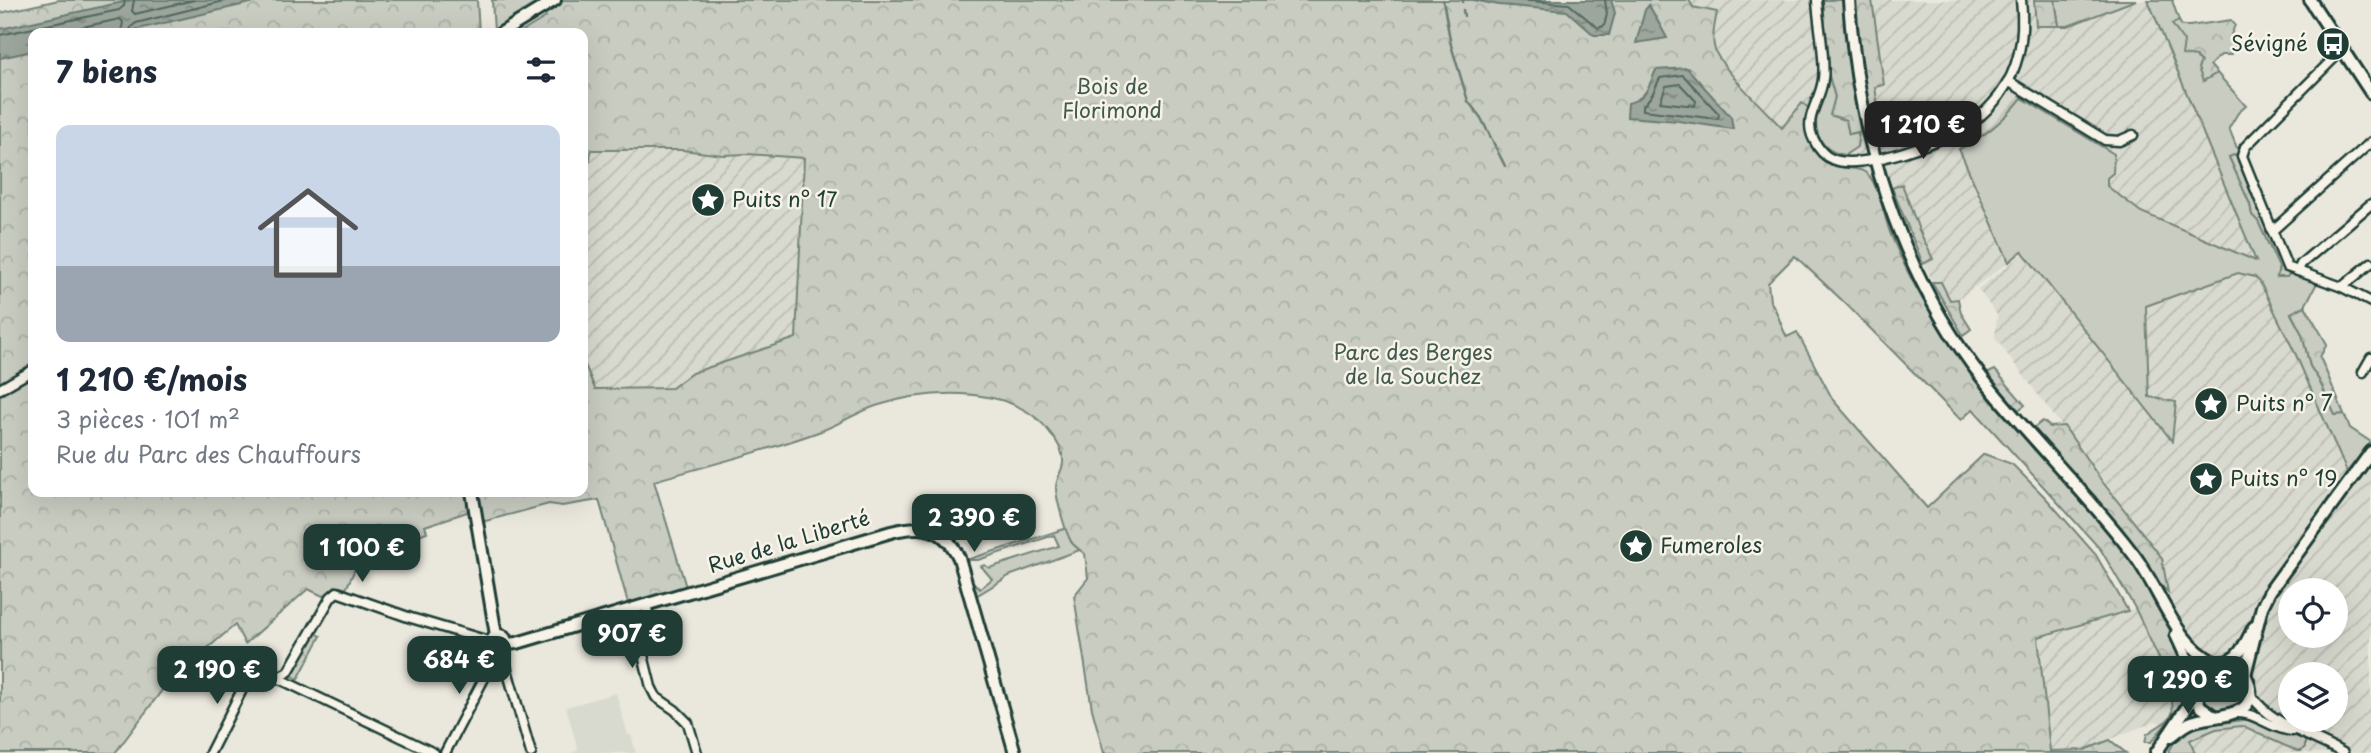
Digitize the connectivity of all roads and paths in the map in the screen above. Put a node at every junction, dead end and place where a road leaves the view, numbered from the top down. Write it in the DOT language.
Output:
graph roads {
  1 [pos="555,0"];
  2 [pos="1817,0"];
  3 [pos="1849,0"];
  4 [pos="2021,0"];
  5 [pos="2309,0"];
  6 [pos="508,28"];
  7 [pos="2343,49"];
  8 [pos="2008,82"];
  9 [pos="2371,93"];
  10 [pos="2133,135"];
  11 [pos="2371,142"];
  12 [pos="1875,159"];
  13 [pos="2371,204"];
  14 [pos="2272,231"];
  15 [pos="2371,264"];
  16 [pos="2298,271"];
  17 [pos="2342,286"];
  18 [pos="2371,302"];
  19 [pos="2371,358"];
  20 [pos="2363,372"];
  21 [pos="28,373"];
  22 [pos="0,389"];
  23 [pos="2371,452"];
  24 [pos="473,497"];
  25 [pos="646,605"];
  26 [pos="2170,616"];
  27 [pos="2259,618"];
  28 [pos="498,646"];
  29 [pos="2219,663"];
  30 [pos="2245,675"];
  31 [pos="278,677"];
  32 [pos="2195,687"];
  33 [pos="2249,693"];
  34 [pos="2236,713"];
  35 [pos="2214,716"];
  36 [pos="2278,720"];
  37 [pos="2278,730"];
  38 [pos="2300,732"];
  39 [pos="2168,739"];
  40 [pos="696,749"];
  41 [pos="1012,752"];
  42 [pos="210,753"];
  43 [pos="434,753"];
  44 [pos="445,753"];
  45 [pos="531,753"];
  46 [pos="2156,753"];
  47 [pos="2343,753"];
  1 -- 6 [label="main road"];
  2 -- 12 [label="street"];
  3 -- 12 [label="main road"];
  4 -- 8 [label="street"];
  5 -- 7 [label="main road"];
  7 -- 9 [label="main road"];
  7 -- 14 [label="street"];
  8 -- 10 [label="street"];
  8 -- 12 [label="street"];
  11 -- 14 [label="street"];
  12 -- 26 [label="main road"];
  13 -- 16 [label="street"];
  14 -- 16 [label="street"];
  15 -- 17 [label="street"];
  16 -- 17 [label="street"];
  17 -- 18 [label="street"];
  19 -- 20 [label="street"];
  21 -- 22 [label="street"];
  23 -- 27 [label="main road"];
  24 -- 28 [label="main road"];
  25 -- 28 [label="main road, Rue de la Liberté"];
  25 -- 40 [label="street"];
  25 -- 41 [label="main road, Rue de la Liberté"];
  26 -- 29 [label="main road"];
  26 -- 32 [label="main road"];
  27 -- 29 [label="main road"];
  27 -- 30 [label="main road"];
  28 -- 31 [label="street"];
  28 -- 44 [label="street"];
  28 -- 45 [label="street"];
  29 -- 30 [label="main road"];
  29 -- 32 [label="main road"];
  30 -- 33 [label="main road"];
  31 -- 42 [label="street"];
  31 -- 43 [label="street"];
  32 -- 35 [label="main road"];
  32 -- 39 [label="main road"];
  33 -- 34 [label="main road"];
  33 -- 36 [label="street"];
  34 -- 35 [label="main road"];
  34 -- 37 [label="street"];
  35 -- 39 [label="main road"];
  38 -- 47 [label="street"];
  39 -- 46 [label="main road"];
}
